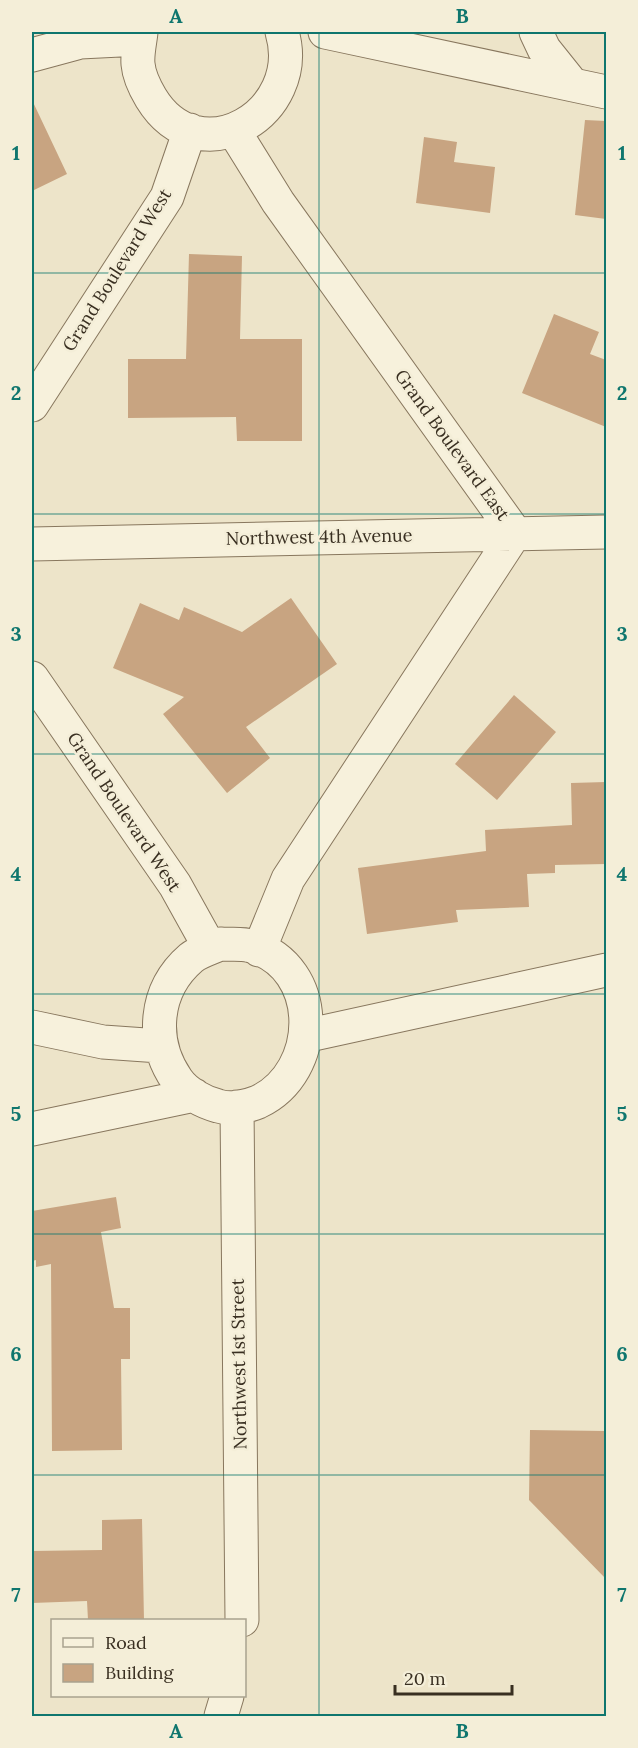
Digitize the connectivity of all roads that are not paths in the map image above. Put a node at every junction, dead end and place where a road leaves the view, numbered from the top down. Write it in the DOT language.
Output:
graph roads {
  1 [pos="282,32"];
  2 [pos="326,32"];
  3 [pos="536,32"];
  4 [pos="141,35"];
  5 [pos="32,55"];
  6 [pos="572,84"];
  7 [pos="606,92"];
  8 [pos="190,130"];
  9 [pos="234,131"];
  10 [pos="32,405"];
  11 [pos="606,532"];
  12 [pos="515,533"];
  13 [pos="32,544"];
  14 [pos="32,678"];
  15 [pos="210,948"];
  16 [pos="259,950"];
  17 [pos="606,970"];
  18 [pos="32,1027"];
  19 [pos="305,1036"];
  20 [pos="160,1046"];
  21 [pos="194,1095"];
  22 [pos="237,1107"];
  23 [pos="32,1129"];
  24 [pos="242,1619"];
  25 [pos="226,1697"];
  26 [pos="221,1716"];
  1 -- 9 [label="street"];
  2 -- 6 [label="street"];
  3 -- 6 [label="street"];
  4 -- 5 [label="street"];
  4 -- 8 [label="street"];
  6 -- 7 [label="street"];
  8 -- 9 [label="street"];
  8 -- 10 [label="street, Grand Boulevard West"];
  9 -- 12 [label="street, Grand Boulevard East"];
  11 -- 12 [label="street, Northwest 4th Avenue"];
  12 -- 13 [label="street, Northwest 4th Avenue"];
  12 -- 16 [label="street, Grand Boulevard East"];
  14 -- 15 [label="street, Grand Boulevard West"];
  15 -- 16 [label="street"];
  15 -- 20 [label="street"];
  16 -- 19 [label="street"];
  17 -- 19 [label="street"];
  18 -- 20 [label="street"];
  19 -- 22 [label="street"];
  20 -- 21 [label="street"];
  21 -- 22 [label="street"];
  21 -- 23 [label="street"];
  22 -- 24 [label="street, Northwest 1st Street"];
  25 -- 26 [label="street"];
}
